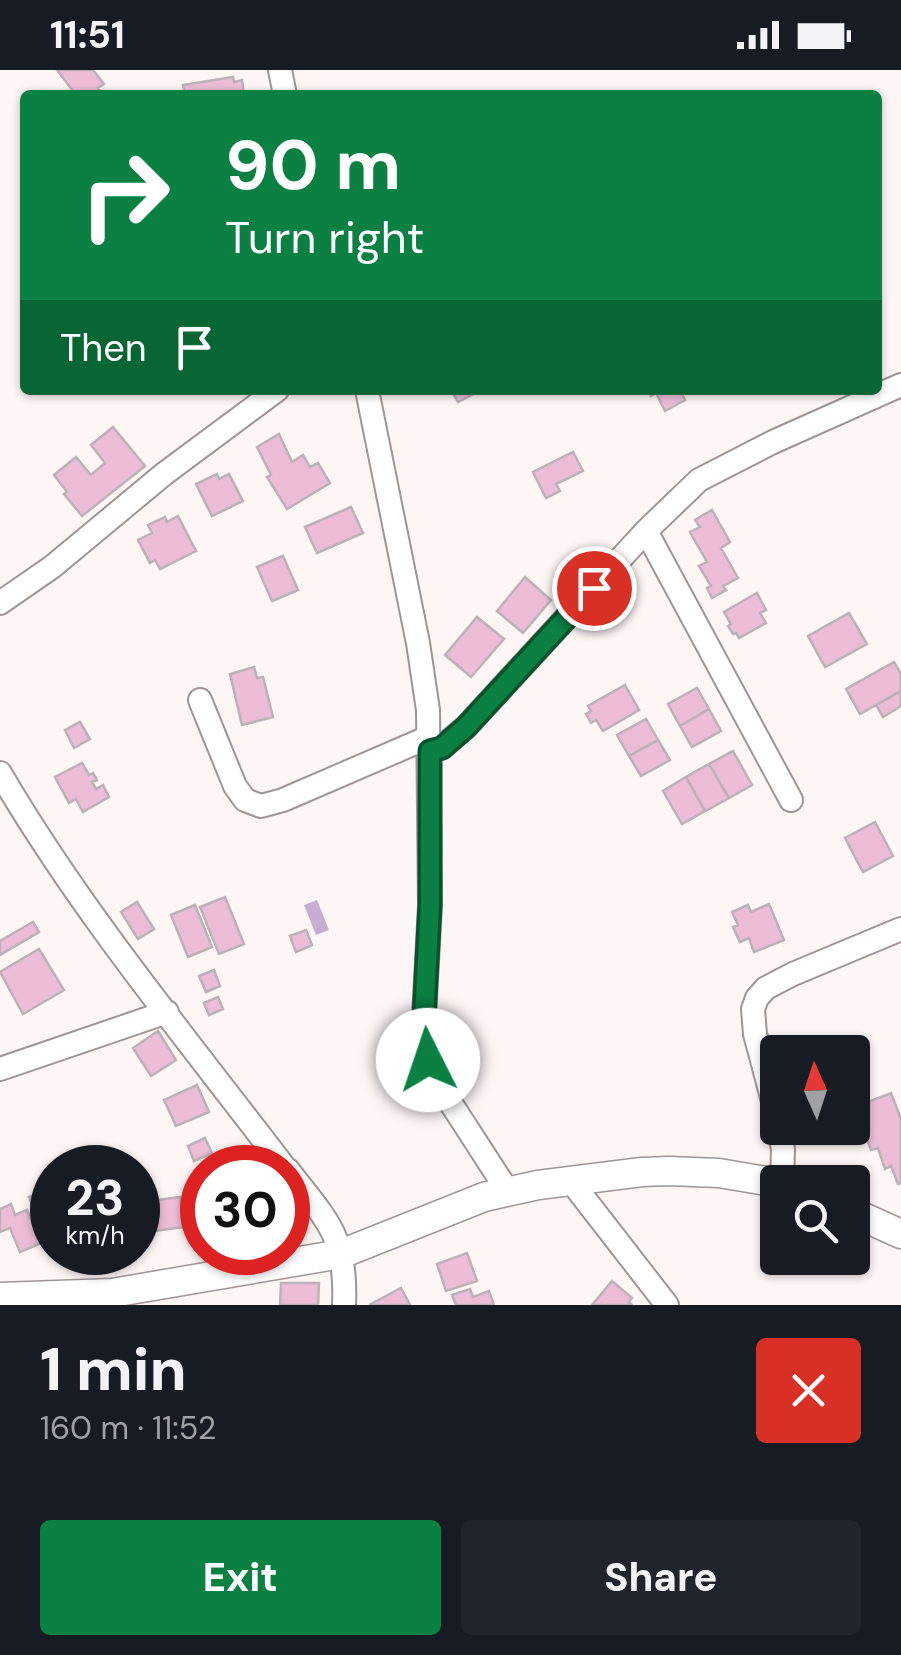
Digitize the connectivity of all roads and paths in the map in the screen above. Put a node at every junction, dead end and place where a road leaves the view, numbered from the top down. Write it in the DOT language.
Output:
graph roads {
  1 [pos="270,395"];
  2 [pos="368,395"];
  3 [pos="879,395"];
  4 [pos="646,531"];
  5 [pos="0,602"];
  6 [pos="200,700"];
  7 [pos="430,744"];
  8 [pos="0,773"];
  9 [pos="791,800"];
  10 [pos="901,929"];
  11 [pos="167,1012"];
  12 [pos="760,1053"];
  13 [pos="0,1069"];
  14 [pos="268,1145"];
  15 [pos="570,1180"];
  16 [pos="760,1180"];
  17 [pos="507,1190"];
  18 [pos="310,1199"];
  19 [pos="870,1220"];
  20 [pos="901,1234"];
  21 [pos="342,1254"];
  22 [pos="0,1297"];
  23 [pos="112,1299"];
  24 [pos="344,1305"];
  25 [pos="668,1305"];
  1 -- 5 [label="street"];
  2 -- 7 [label="street"];
  3 -- 4 [label="street"];
  4 -- 7 [label="street"];
  4 -- 9 [label="street"];
  6 -- 7 [label="street"];
  7 -- 17 [label="street"];
  8 -- 11 [label="street"];
  10 -- 12 [label="street"];
  11 -- 13 [label="street"];
  11 -- 14 [label="street"];
  15 -- 16 [label="street"];
  15 -- 17 [label="street"];
  15 -- 25 [label="street"];
  17 -- 21 [label="street"];
  18 -- 21 [label="street"];
  19 -- 20 [label="street"];
  21 -- 23 [label="street"];
  21 -- 24 [label="street"];
  22 -- 23 [label="street"];
}
